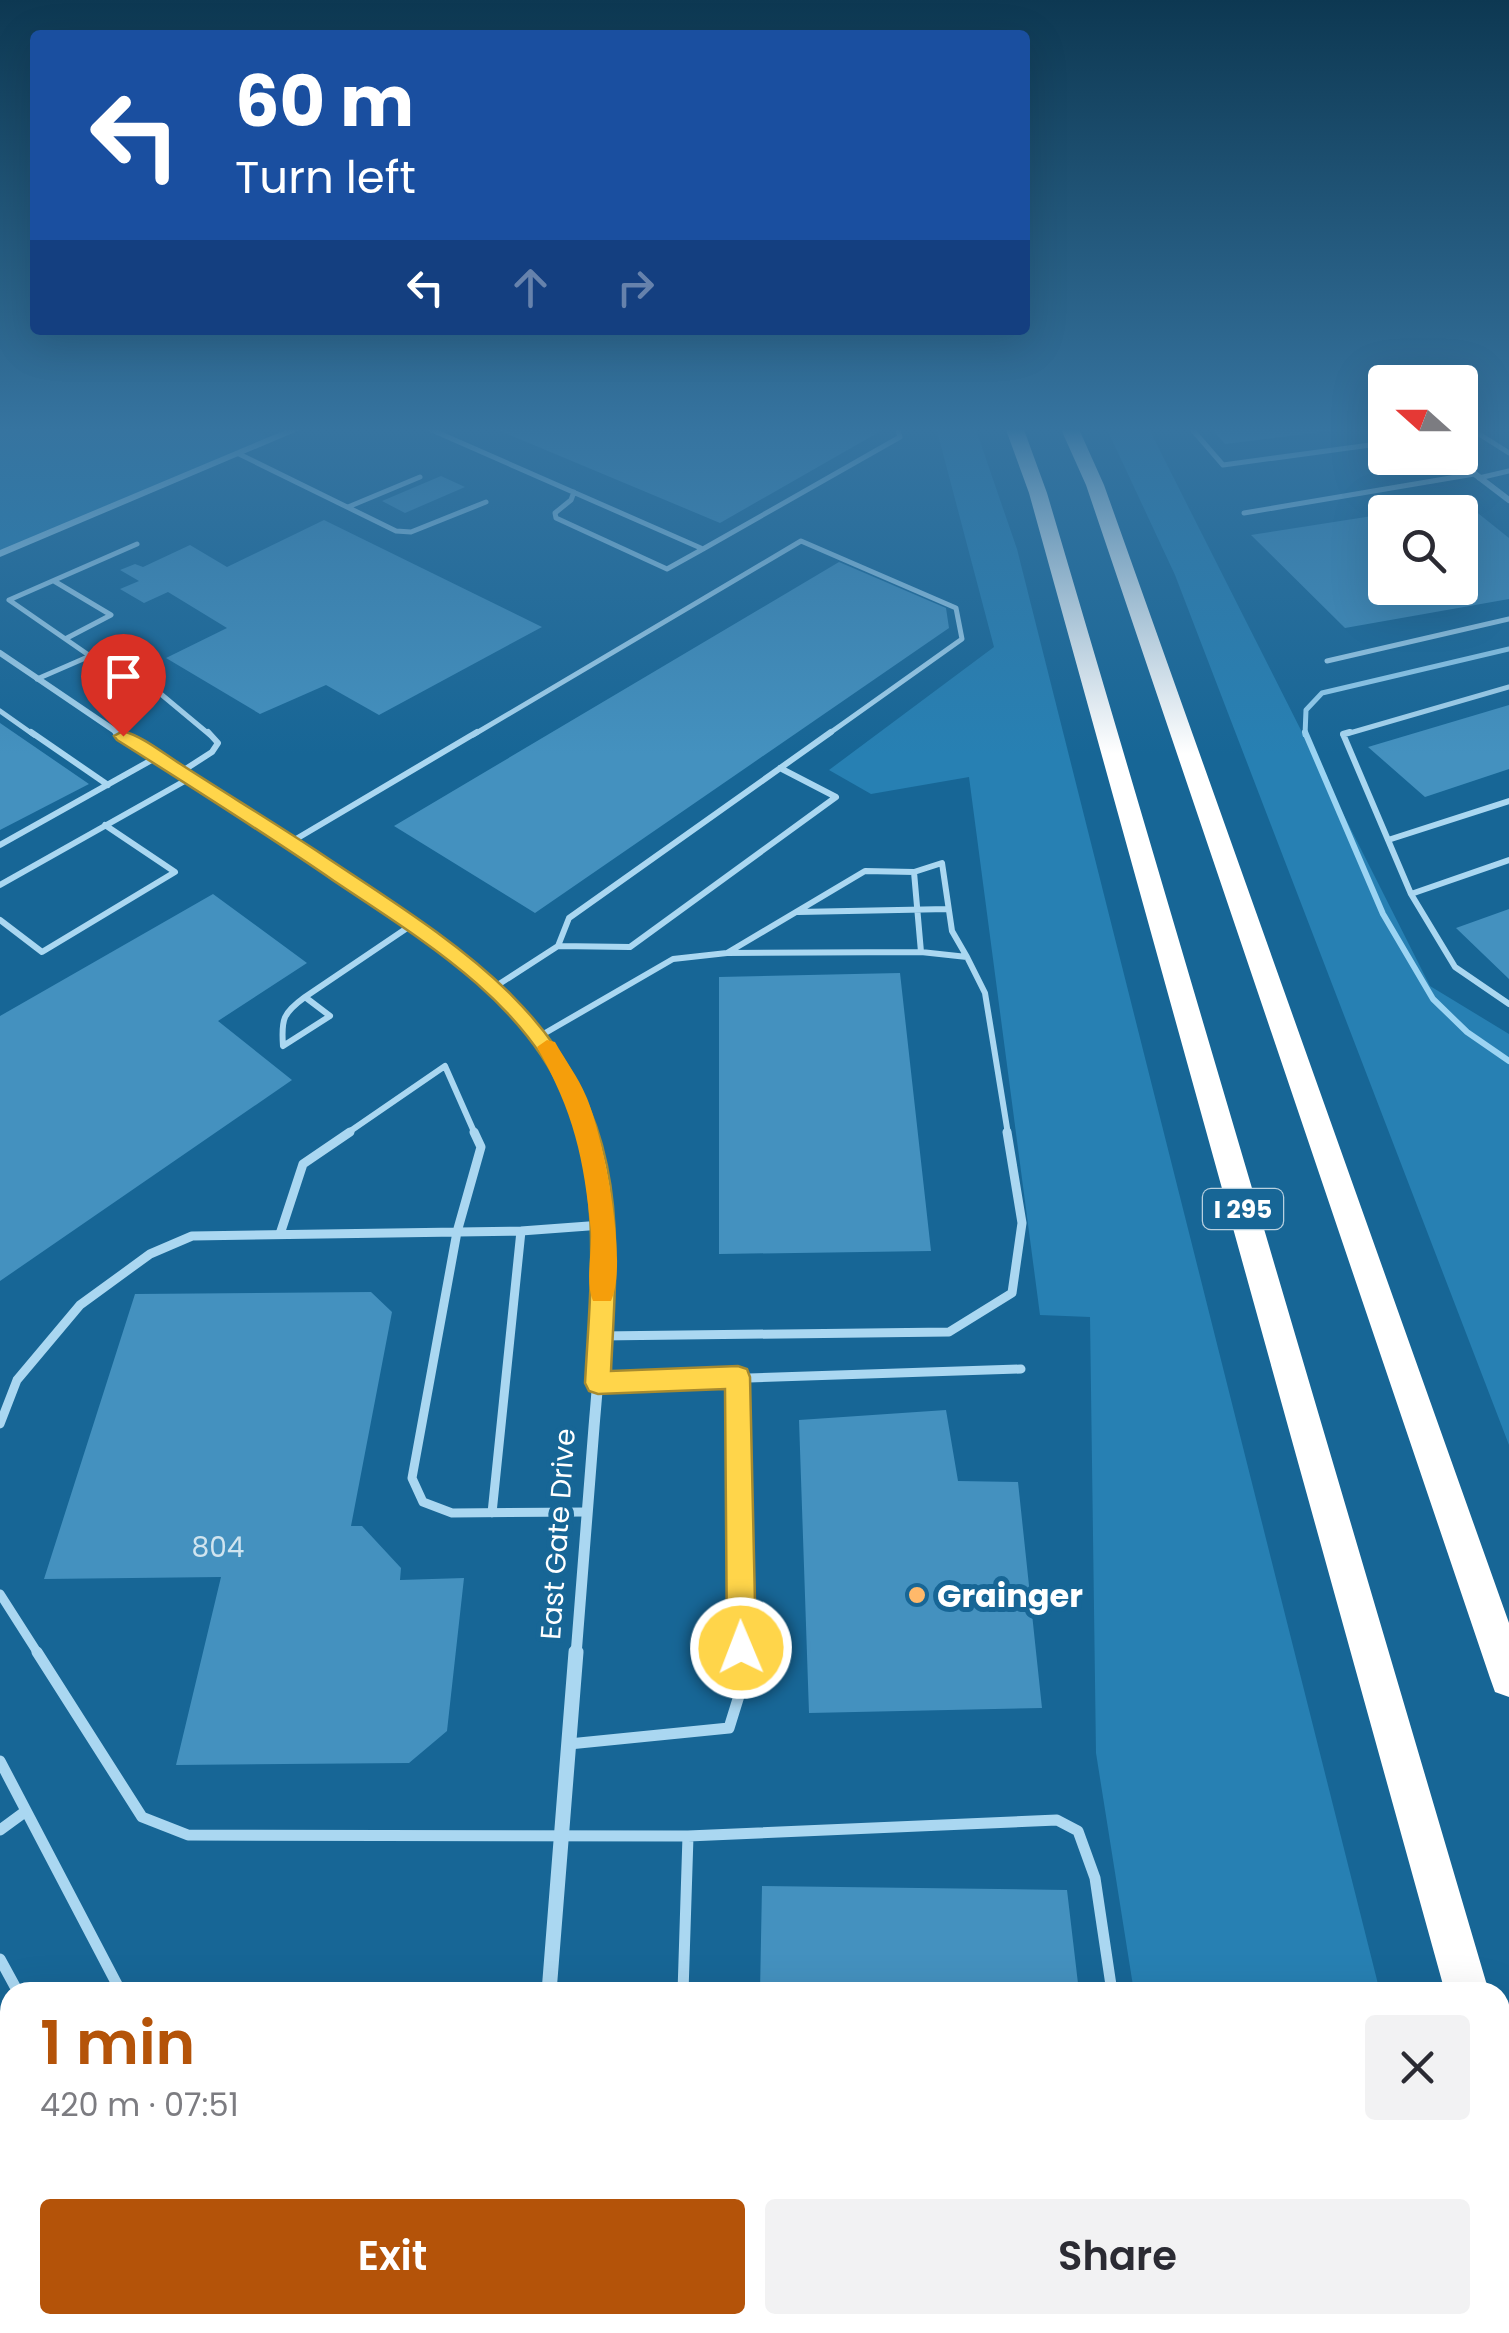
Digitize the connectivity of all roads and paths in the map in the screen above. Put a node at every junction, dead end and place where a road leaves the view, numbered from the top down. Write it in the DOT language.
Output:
graph roads {
  1 [pos="43,536"];
  2 [pos="594,536"];
  3 [pos="673,536"];
  4 [pos="726,536"];
  5 [pos="1050,536"];
  6 [pos="1113,536"];
  7 [pos="137,544"];
  8 [pos="703,549"];
  9 [pos="0,554"];
  10 [pos="54,580"];
  11 [pos="1509,620"];
  12 [pos="67,638"];
  13 [pos="0,653"];
  14 [pos="90,656"];
  15 [pos="1327,661"];
  16 [pos="38,679"];
  17 [pos="1509,686"];
  18 [pos="0,711"];
  19 [pos="157,758"];
  20 [pos="780,768"];
  21 [pos="185,775"];
  22 [pos="108,785"];
  23 [pos="1509,801"];
  24 [pos="106,825"];
  25 [pos="1388,840"];
  26 [pos="291,842"];
  27 [pos="0,844"];
  28 [pos="1509,860"];
  29 [pos="914,872"];
  30 [pos="0,884"];
  31 [pos="1411,894"];
  32 [pos="948,908"];
  33 [pos="917,910"];
  34 [pos="796,912"];
  35 [pos="0,920"];
  36 [pos="413,924"];
  37 [pos="558,946"];
  38 [pos="921,952"];
  39 [pos="727,953"];
  40 [pos="966,957"];
  41 [pos="493,988"];
  42 [pos="306,998"];
  43 [pos="1509,1004"];
  44 [pos="540,1036"];
  45 [pos="602,1225"];
  46 [pos="521,1231"];
  47 [pos="456,1232"];
  48 [pos="280,1234"];
  49 [pos="600,1336"];
  50 [pos="1021,1369"];
  51 [pos="738,1377"];
  52 [pos="598,1383"];
  53 [pos="0,1424"];
  54 [pos="586,1512"];
  55 [pos="492,1513"];
  56 [pos="0,1594"];
  57 [pos="1509,1678"];
  58 [pos="569,1744"];
  59 [pos="0,1761"];
  60 [pos="26,1811"];
  61 [pos="0,1830"];
  62 [pos="560,1836"];
  63 [pos="688,1836"];
  64 [pos="0,1958"];
  65 [pos="13,1982"];
  66 [pos="116,1982"];
  67 [pos="550,1982"];
  68 [pos="682,1982"];
  69 [pos="1111,1982"];
  70 [pos="1464,1982"];
  1 -- 9 [label="street"];
  2 -- 8 [label="lane"];
  3 -- 8 [label="lane"];
  4 -- 8 [label="lane"];
  5 -- 70 [label="highway, I 295"];
  6 -- 57 [label="highway"];
  7 -- 10 [label="lane"];
  10 -- 12 [label="lane"];
  10 -- 12 [label="lane"];
  11 -- 15 [label="lane"];
  12 -- 14 [label="lane"];
  13 -- 16 [label="street, East Gate Drive"];
  14 -- 16 [label="lane"];
  14 -- 21 [label="lane"];
  16 -- 19 [label="street, East Gate Drive"];
  17 -- 25 [label="lane"];
  18 -- 22 [label="lane"];
  19 -- 21 [label="street, East Gate Drive"];
  19 -- 22 [label="lane"];
  20 -- 26 [label="lane"];
  20 -- 37 [label="lane"];
  20 -- 37 [label="lane"];
  21 -- 24 [label="lane"];
  21 -- 26 [label="street, East Gate Drive"];
  22 -- 27 [label="lane"];
  23 -- 25 [label="lane"];
  24 -- 30 [label="lane"];
  24 -- 35 [label="lane"];
  25 -- 31 [label="lane"];
  26 -- 36 [label="street, East Gate Drive"];
  28 -- 31 [label="lane"];
  29 -- 32 [label="lane"];
  29 -- 33 [label="lane"];
  29 -- 34 [label="lane"];
  31 -- 43 [label="lane"];
  32 -- 33 [label="lane"];
  32 -- 40 [label="lane"];
  33 -- 34 [label="lane"];
  33 -- 38 [label="lane"];
  34 -- 39 [label="lane"];
  36 -- 41 [label="street, East Gate Drive"];
  36 -- 42 [label="lane"];
  37 -- 41 [label="lane"];
  38 -- 39 [label="lane"];
  38 -- 40 [label="lane"];
  39 -- 44 [label="lane"];
  40 -- 49 [label="lane"];
  41 -- 44 [label="street, East Gate Drive"];
  42 -- 42 [label="lane"];
  44 -- 45 [label="street, East Gate Drive"];
  45 -- 46 [label="lane"];
  45 -- 49 [label="street, East Gate Drive"];
  46 -- 47 [label="lane"];
  46 -- 55 [label="lane"];
  47 -- 48 [label="lane"];
  47 -- 48 [label="lane"];
  47 -- 55 [label="lane"];
  48 -- 53 [label="lane"];
  49 -- 52 [label="street, East Gate Drive"];
  50 -- 51 [label="lane"];
  51 -- 52 [label="lane"];
  51 -- 58 [label="lane"];
  52 -- 54 [label="street, East Gate Drive"];
  54 -- 55 [label="lane"];
  54 -- 58 [label="street, East Gate Drive"];
  56 -- 62 [label="lane"];
  58 -- 62 [label="street, East Gate Drive"];
  59 -- 60 [label="lane"];
  60 -- 61 [label="lane"];
  60 -- 66 [label="lane"];
  62 -- 63 [label="lane"];
  62 -- 67 [label="street, East Gate Drive"];
  63 -- 68 [label="lane"];
  63 -- 69 [label="lane"];
  64 -- 65 [label="lane"];
}
